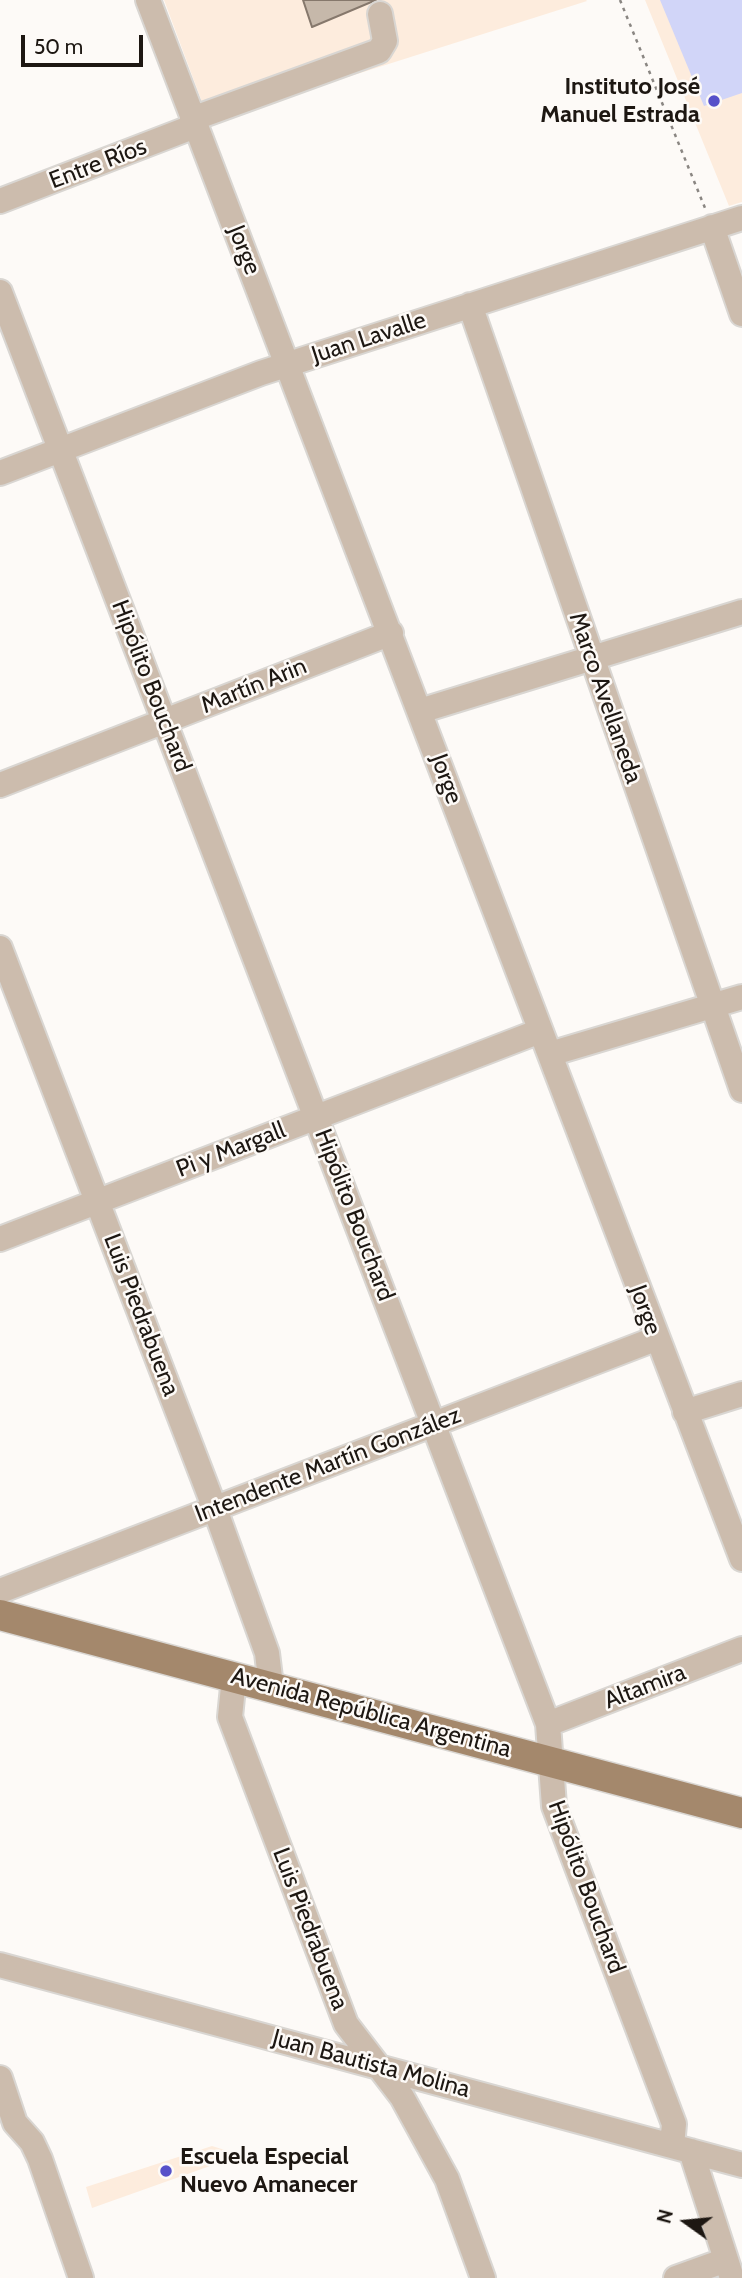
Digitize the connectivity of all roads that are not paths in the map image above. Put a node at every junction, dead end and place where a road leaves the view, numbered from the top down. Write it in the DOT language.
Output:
graph roads {
  1 [pos="148,0"];
  2 [pos="380,14"];
  3 [pos="194,123"];
  4 [pos="0,201"];
  5 [pos="742,218"];
  6 [pos="712,227"];
  7 [pos="0,292"];
  8 [pos="470,305"];
  9 [pos="742,314"];
  10 [pos="289,364"];
  11 [pos="59,451"];
  12 [pos="0,473"];
  13 [pos="742,612"];
  14 [pos="391,632"];
  15 [pos="592,660"];
  16 [pos="420,711"];
  17 [pos="165,722"];
  18 [pos="0,785"];
  19 [pos="0,948"];
  20 [pos="742,997"];
  21 [pos="713,1006"];
  22 [pos="545,1042"];
  23 [pos="742,1090"];
  24 [pos="316,1117"];
  25 [pos="98,1201"];
  26 [pos="0,1239"];
  27 [pos="655,1339"];
  28 [pos="742,1394"];
  29 [pos="685,1412"];
  30 [pos="434,1424"];
  31 [pos="215,1509"];
  32 [pos="742,1559"];
  33 [pos="0,1591"];
  34 [pos="0,1615"];
  35 [pos="742,1649"];
  36 [pos="234,1677"];
  37 [pos="271,1686"];
  38 [pos="548,1724"];
  39 [pos="551,1760"];
  40 [pos="742,1813"];
  41 [pos="0,1965"];
  42 [pos="376,2066"];
  43 [pos="0,2078"];
  44 [pos="8,2126"];
  45 [pos="681,2148"];
  46 [pos="742,2165"];
  47 [pos="729,2269"];
  48 [pos="80,2278"];
  49 [pos="483,2278"];
  50 [pos="676,2278"];
  1 -- 3 [label="street, Jorge"];
  2 -- 3 [label="street, Entre Ríos"];
  3 -- 4 [label="street, Entre Ríos"];
  3 -- 10 [label="street, Jorge"];
  5 -- 6 [label="street, Juan Lavalle"];
  6 -- 8 [label="street, Juan Lavalle"];
  6 -- 9 [label="street"];
  7 -- 11 [label="street, Hipólito Bouchard"];
  8 -- 10 [label="street, Juan Lavalle"];
  8 -- 15 [label="street, Marco Avellaneda"];
  10 -- 11 [label="street, Juan Lavalle"];
  10 -- 14 [label="street, Jorge"];
  11 -- 12 [label="street, Juan Lavalle"];
  11 -- 17 [label="street, Hipólito Bouchard"];
  13 -- 15 [label="street"];
  14 -- 16 [label="street, Jorge"];
  14 -- 17 [label="street, Martín Arin"];
  15 -- 16 [label="street"];
  15 -- 21 [label="street, Marco Avellaneda"];
  16 -- 22 [label="street, Jorge"];
  17 -- 18 [label="street, Martín Arin"];
  17 -- 24 [label="street, Hipólito Bouchard"];
  19 -- 25 [label="street, Luis Piedrabuena"];
  20 -- 21 [label="street, Pi y Margall"];
  21 -- 22 [label="street, Pi y Margall"];
  21 -- 23 [label="street, Marco Avellaneda"];
  22 -- 24 [label="street, Pi y Margall"];
  22 -- 27 [label="street, Jorge"];
  24 -- 25 [label="street, Pi y Margall"];
  24 -- 30 [label="street, Hipólito Bouchard"];
  25 -- 26 [label="street, Pi y Margall"];
  25 -- 31 [label="street, Luis Piedrabuena"];
  27 -- 29 [label="street, Jorge"];
  27 -- 30 [label="street, Intendente Martín González"];
  28 -- 29 [label="street"];
  29 -- 32 [label="street, Jorge"];
  30 -- 31 [label="street, Intendente Martín González"];
  30 -- 38 [label="street, Hipólito Bouchard"];
  31 -- 33 [label="street, Intendente Martín González"];
  31 -- 37 [label="street, Luis Piedrabuena"];
  34 -- 36 [label="main road, Avenida República Argentina"];
  35 -- 38 [label="street, Altamira"];
  36 -- 37 [label="main road, Avenida República Argentina"];
  36 -- 42 [label="street, Luis Piedrabuena"];
  37 -- 39 [label="main road, Avenida República Argentina"];
  38 -- 39 [label="street, Hipólito Bouchard"];
  39 -- 40 [label="main road, Avenida República Argentina"];
  39 -- 45 [label="street, Hipólito Bouchard"];
  41 -- 42 [label="street, Juan Bautista Molina"];
  42 -- 45 [label="street, Juan Bautista Molina"];
  42 -- 49 [label="street, Luis Piedrabuena"];
  43 -- 44 [label="street"];
  44 -- 48 [label="street"];
  45 -- 46 [label="street, Juan Bautista Molina"];
  45 -- 47 [label="street, Hipólito Bouchard"];
  47 -- 50 [label="street"];
}
